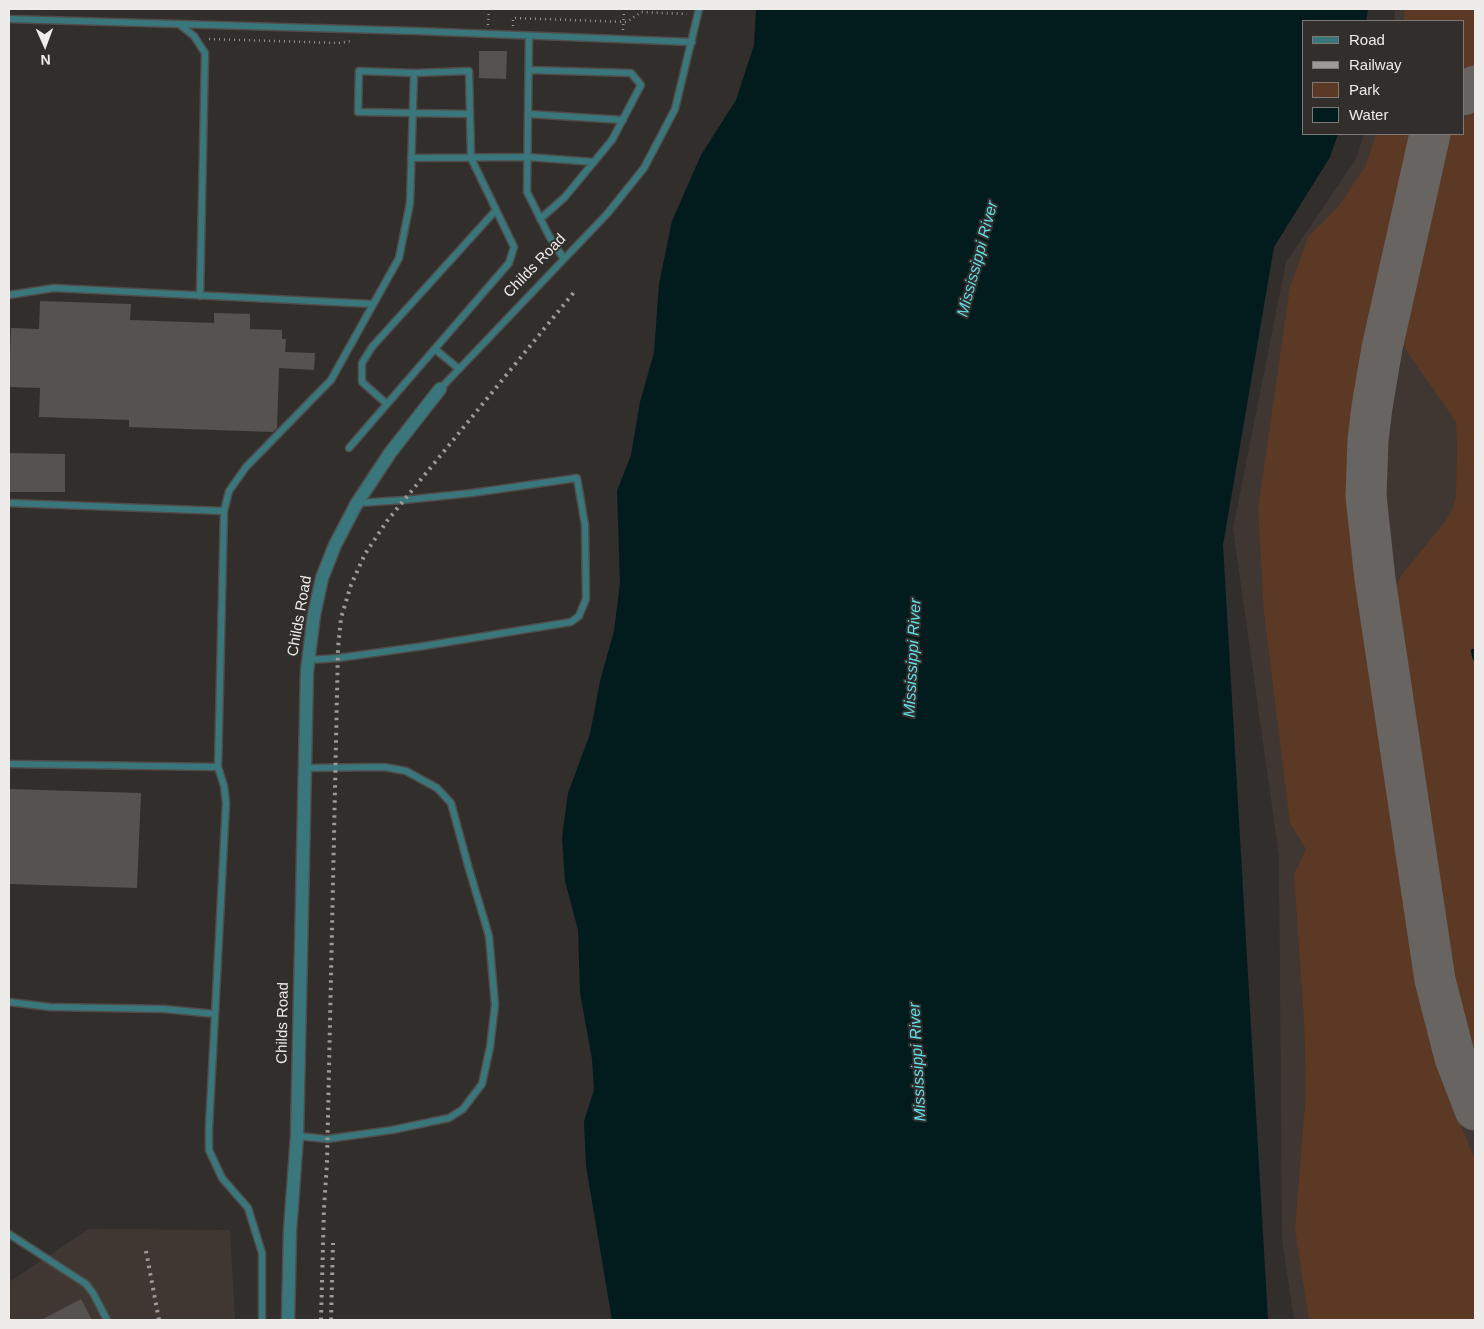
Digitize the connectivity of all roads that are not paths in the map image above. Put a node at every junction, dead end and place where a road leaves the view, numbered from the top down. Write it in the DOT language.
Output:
graph roads {
  1 [pos="698,12"];
  2 [pos="9,18"];
  3 [pos="179,24"];
  4 [pos="529,36"];
  5 [pos="692,42"];
  6 [pos="529,70"];
  7 [pos="414,72"];
  8 [pos="412,112"];
  9 [pos="470,114"];
  10 [pos="528,114"];
  11 [pos="623,120"];
  12 [pos="527,157"];
  13 [pos="411,158"];
  14 [pos="471,158"];
  15 [pos="594,162"];
  16 [pos="496,210"];
  17 [pos="540,219"];
  18 [pos="564,259"];
  19 [pos="9,295"];
  20 [pos="200,296"];
  21 [pos="373,304"];
  22 [pos="435,348"];
  23 [pos="459,369"];
  24 [pos="440,389"];
  25 [pos="387,404"];
  26 [pos="349,448"];
  27 [pos="9,503"];
  28 [pos="357,503"];
  29 [pos="224,511"];
  30 [pos="308,660"];
  31 [pos="9,764"];
  32 [pos="218,767"];
  33 [pos="305,768"];
  34 [pos="9,1002"];
  35 [pos="215,1014"];
  36 [pos="297,1136"];
  37 [pos="9,1234"];
  38 [pos="107,1320"];
  39 [pos="262,1320"];
  40 [pos="288,1320"];
  1 -- 5 [label="lane, Childs Road"];
  2 -- 3 [label="lane"];
  3 -- 4 [label="lane"];
  3 -- 20 [label="lane"];
  4 -- 5 [label="lane"];
  4 -- 6 [label="lane"];
  5 -- 18 [label="lane, Childs Road"];
  6 -- 10 [label="lane"];
  6 -- 11 [label="lane"];
  7 -- 8 [label="lane"];
  7 -- 8 [label="lane"];
  7 -- 9 [label="lane"];
  8 -- 9 [label="lane"];
  8 -- 13 [label="lane"];
  9 -- 14 [label="lane"];
  10 -- 11 [label="lane"];
  10 -- 12 [label="lane"];
  11 -- 15 [label="lane"];
  12 -- 14 [label="lane"];
  12 -- 15 [label="lane"];
  12 -- 17 [label="lane"];
  13 -- 14 [label="lane"];
  13 -- 21 [label="lane"];
  14 -- 16 [label="lane"];
  15 -- 17 [label="lane"];
  16 -- 22 [label="lane"];
  16 -- 25 [label="lane"];
  17 -- 18 [label="lane"];
  18 -- 23 [label="lane, Childs Road"];
  19 -- 20 [label="lane"];
  20 -- 21 [label="lane"];
  21 -- 29 [label="lane"];
  22 -- 23 [label="lane"];
  22 -- 25 [label="lane"];
  23 -- 24 [label="lane, Childs Road"];
  24 -- 28 [label="street, Childs Road"];
  25 -- 26 [label="lane"];
  27 -- 29 [label="lane"];
  28 -- 30 [label="street, Childs Road"];
  28 -- 30 [label="lane"];
  29 -- 32 [label="lane"];
  30 -- 33 [label="street, Childs Road"];
  31 -- 32 [label="lane"];
  32 -- 35 [label="lane"];
  33 -- 36 [label="street, Childs Road"];
  33 -- 36 [label="lane"];
  34 -- 35 [label="lane"];
  35 -- 39 [label="lane"];
  36 -- 40 [label="street, Childs Road"];
  37 -- 38 [label="lane"];
}
